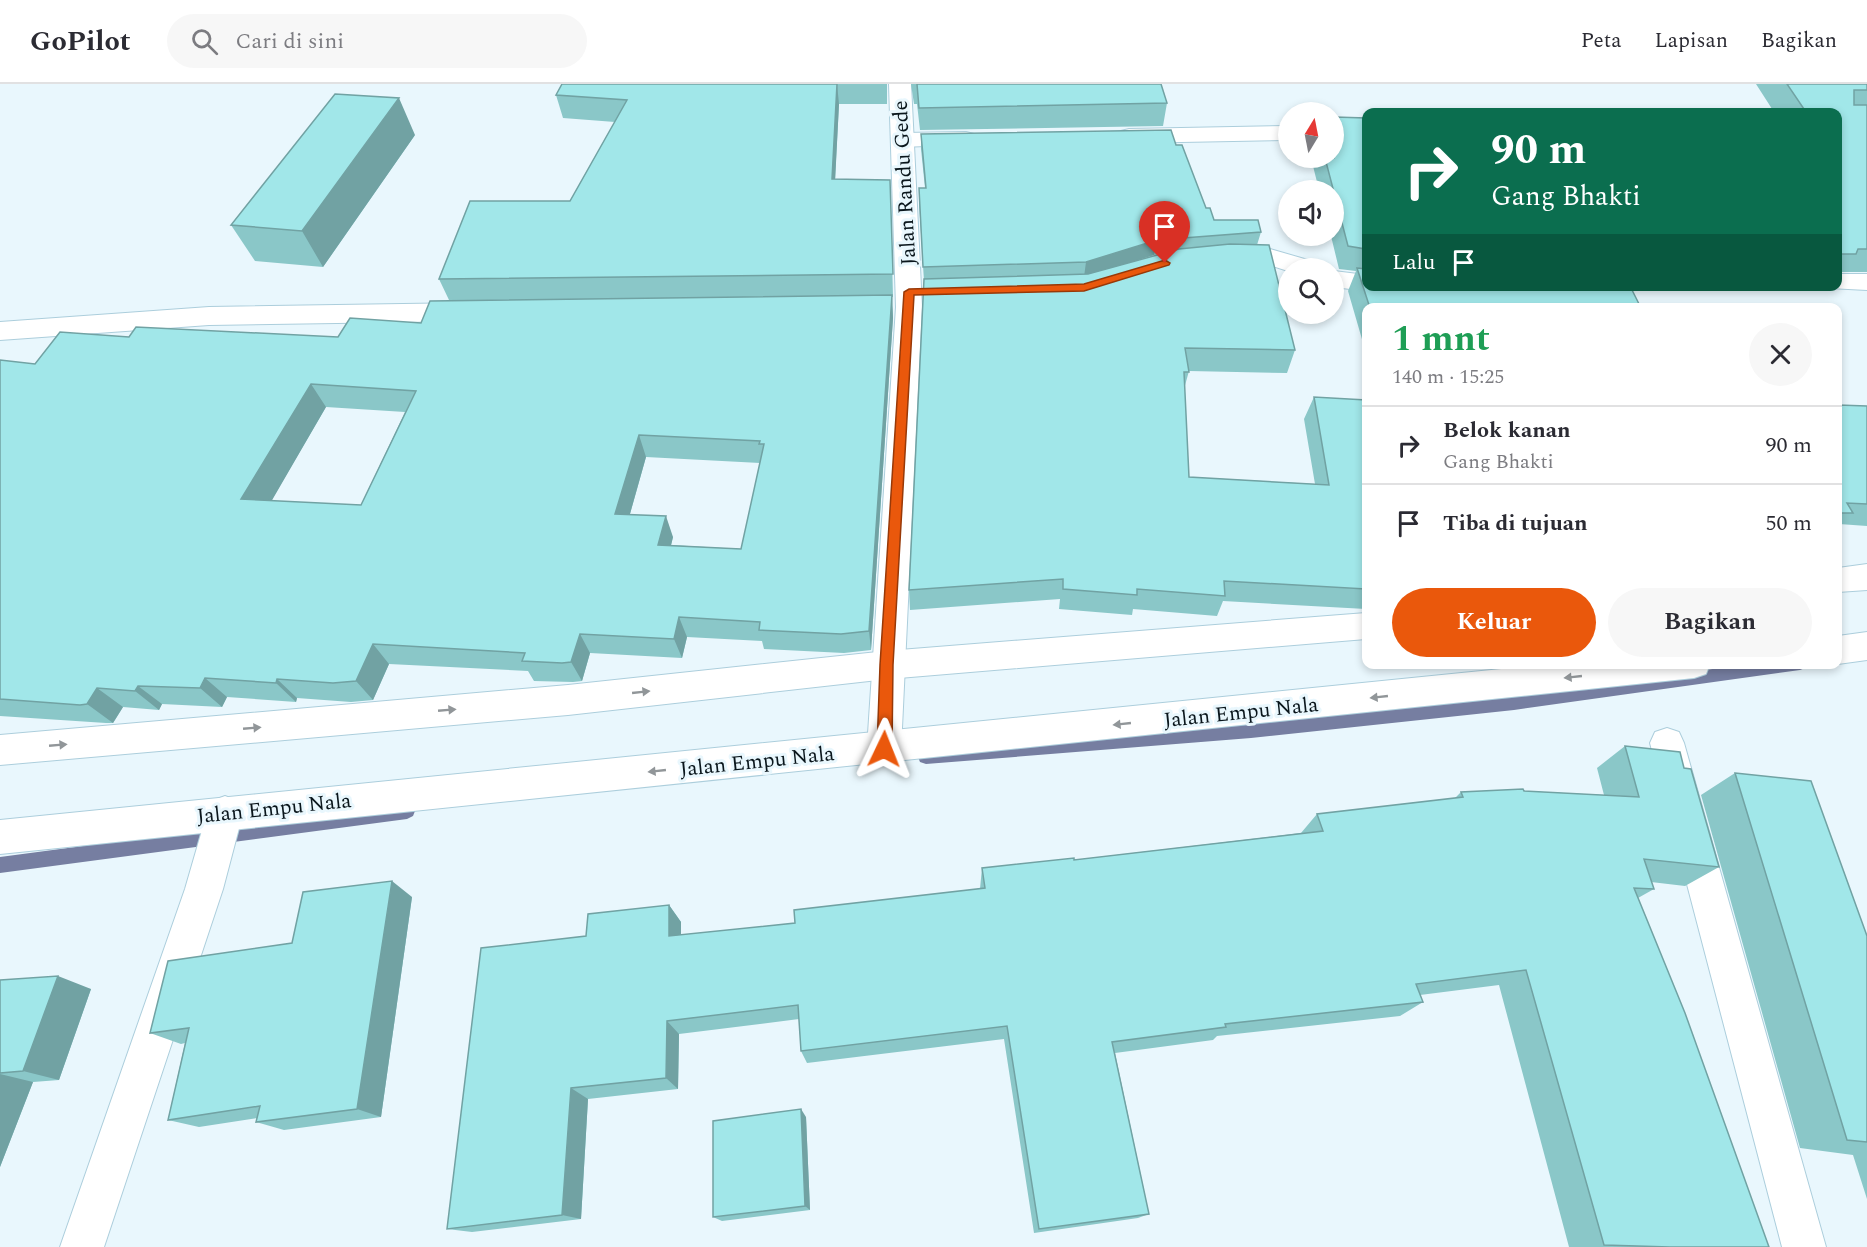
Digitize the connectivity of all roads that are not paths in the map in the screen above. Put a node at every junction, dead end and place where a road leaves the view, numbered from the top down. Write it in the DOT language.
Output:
graph roads {
  1 [pos="900,84"];
  2 [pos="1278,133"];
  3 [pos="1113,136"];
  4 [pos="984,139"];
  5 [pos="902,140"];
  6 [pos="1207,259"];
  7 [pos="1278,259"];
  8 [pos="1344,280"];
  9 [pos="1362,282"];
  10 [pos="1842,282"];
  11 [pos="1867,282"];
  12 [pos="493,312"];
  13 [pos="0,331"];
  14 [pos="1867,577"];
  15 [pos="1842,580"];
  16 [pos="1362,627"];
  17 [pos="1867,646"];
  18 [pos="1842,649"];
  19 [pos="887,665"];
  20 [pos="1646,669"];
  21 [pos="1667,743"];
  22 [pos="884,749"];
  23 [pos="0,750"];
  24 [pos="225,813"];
  25 [pos="0,837"];
  26 [pos="82,1247"];
  27 [pos="1804,1247"];
  1 -- 5 [label="street, Jalan Randu Gede"];
  2 -- 3 [label="street"];
  4 -- 5 [label="street"];
  5 -- 19 [label="street, Jalan Randu Gede"];
  6 -- 7 [label="street"];
  8 -- 9 [label="street"];
  10 -- 11 [label="street"];
  12 -- 13 [label="street"];
  14 -- 15 [label="street"];
  16 -- 19 [label="street"];
  17 -- 18 [label="street"];
  19 -- 22 [label="street, Jalan Randu Gede"];
  23 -- 19 [label="street, one-way"];
  20 -- 22 [label="street, Jalan Empu Nala, one-way"];
  21 -- 27 [label="street"];
  22 -- 24 [label="street, Jalan Empu Nala, one-way"];
  24 -- 25 [label="street, Jalan Empu Nala"];
  24 -- 26 [label="street"];
}
